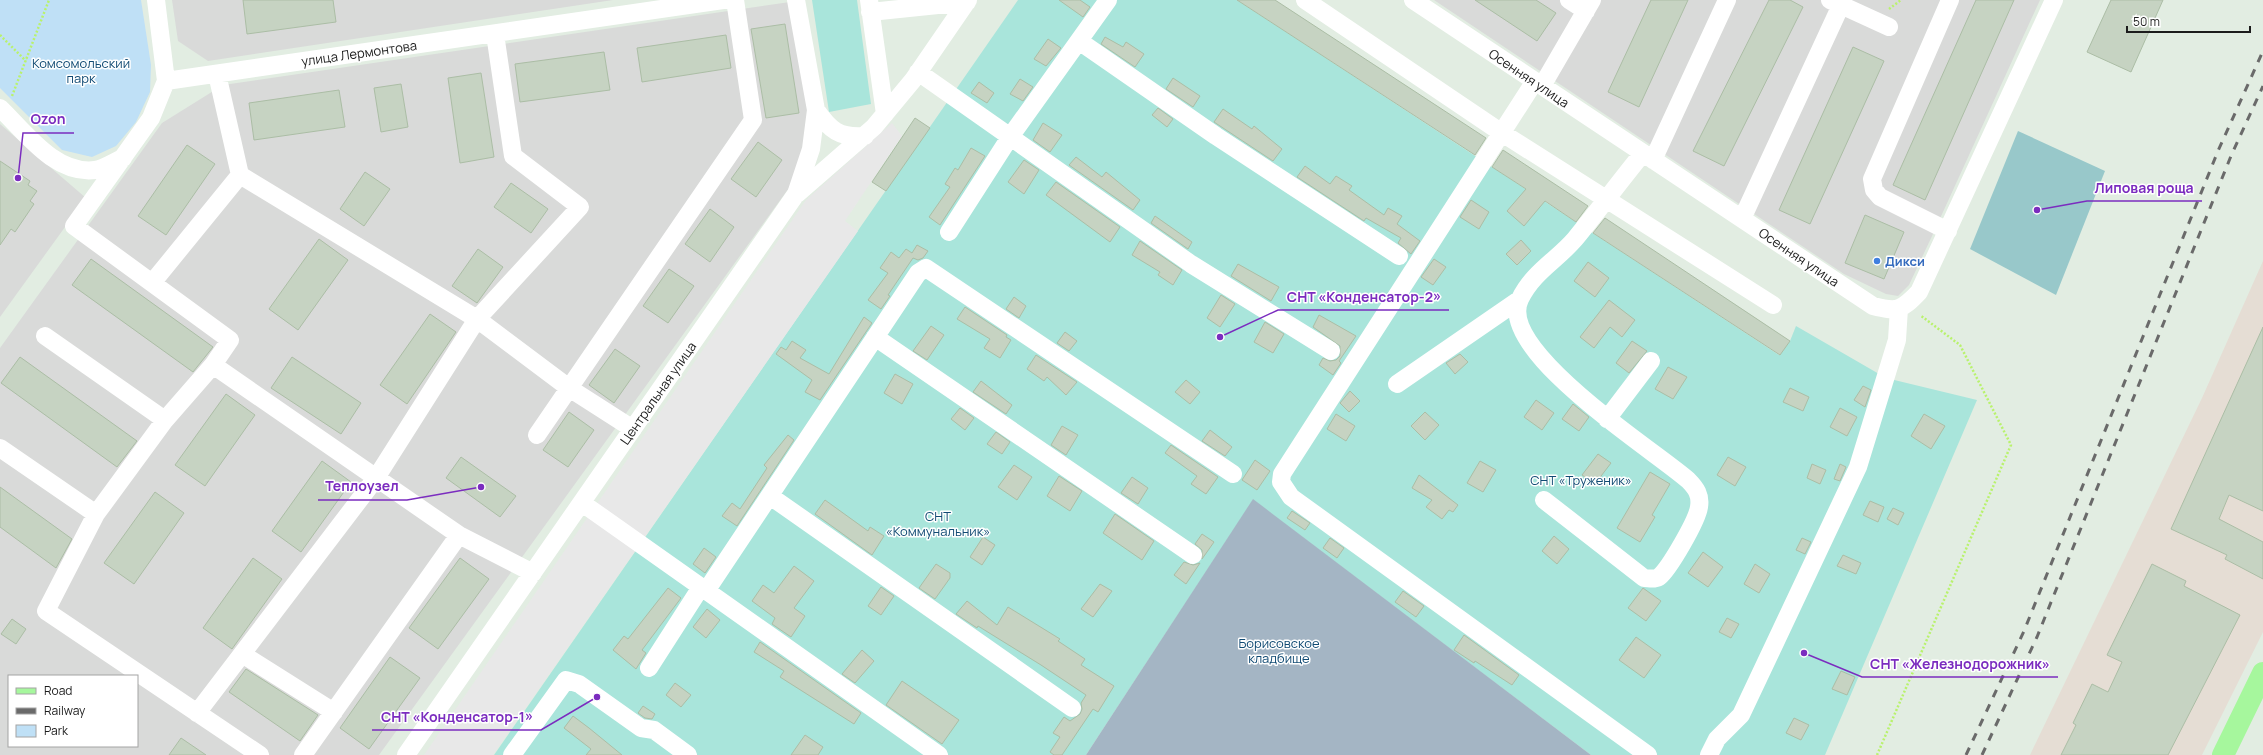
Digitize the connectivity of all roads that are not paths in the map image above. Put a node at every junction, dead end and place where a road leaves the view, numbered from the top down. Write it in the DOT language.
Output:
graph roads {
  1 [pos="156,0"];
  2 [pos="723,0"];
  3 [pos="735,0"];
  4 [pos="796,0"];
  5 [pos="1108,0"];
  6 [pos="1305,0"];
  7 [pos="1413,0"];
  8 [pos="1569,0"];
  9 [pos="1727,0"];
  10 [pos="1950,0"];
  11 [pos="2054,0"];
  12 [pos="968,1"];
  13 [pos="1835,3"];
  14 [pos="870,6"];
  15 [pos="1325,6"];
  16 [pos="1589,6"];
  17 [pos="1889,27"];
  18 [pos="495,34"];
  19 [pos="1079,41"];
  20 [pos="918,72"];
  21 [pos="217,74"];
  22 [pos="166,81"];
  23 [pos="1539,84"];
  24 [pos="816,110"];
  25 [pos="3,111"];
  26 [pos="884,114"];
  27 [pos="1502,133"];
  28 [pos="865,136"];
  29 [pos="1010,137"];
  30 [pos="124,157"];
  31 [pos="1648,157"];
  32 [pos="240,175"];
  33 [pos="796,194"];
  34 [pos="1606,199"];
  35 [pos="1742,219"];
  36 [pos="1948,231"];
  37 [pos="949,232"];
  38 [pos="1399,256"];
  39 [pos="152,282"];
  40 [pos="1519,300"];
  41 [pos="1773,305"];
  42 [pos="1903,306"];
  43 [pos="477,319"];
  44 [pos="45,336"];
  45 [pos="876,337"];
  46 [pos="1331,351"];
  47 [pos="1651,361"];
  48 [pos="213,366"];
  49 [pos="1397,384"];
  50 [pos="569,388"];
  51 [pos="1607,419"];
  52 [pos="165,420"];
  53 [pos="633,429"];
  54 [pos="537,435"];
  55 [pos="0,448"];
  56 [pos="1233,474"];
  57 [pos="376,478"];
  58 [pos="770,496"];
  59 [pos="1544,500"];
  60 [pos="582,503"];
  61 [pos="96,514"];
  62 [pos="459,535"];
  63 [pos="1193,555"];
  64 [pos="533,573"];
  65 [pos="704,589"];
  66 [pos="242,654"];
  67 [pos="649,668"];
  68 [pos="2263,673"];
  69 [pos="1072,708"];
  70 [pos="334,712"];
  71 [pos="197,713"];
  72 [pos="260,755"];
  73 [pos="303,755"];
  74 [pos="406,755"];
  75 [pos="512,755"];
  76 [pos="688,755"];
  77 [pos="940,755"];
  78 [pos="1648,755"];
  79 [pos="1709,755"];
  80 [pos="2223,755"];
  1 -- 22 [label="street"];
  2 -- 18 [label="street, улица Лермонтова"];
  3 -- 50 [label="street"];
  4 -- 24 [label="street, Центральная улица"];
  5 -- 19 [label="street"];
  6 -- 15 [label="street"];
  7 -- 23 [label="street, Осенняя улица"];
  8 -- 16 [label="street"];
  9 -- 31 [label="street"];
  10 -- 36 [label="street"];
  11 -- 36 [label="street"];
  12 -- 14 [label="street"];
  12 -- 20 [label="street"];
  13 -- 17 [label="street"];
  13 -- 35 [label="street"];
  14 -- 26 [label="street"];
  15 -- 27 [label="street"];
  16 -- 23 [label="street"];
  18 -- 21 [label="street, улица Лермонтова"];
  18 -- 43 [label="street"];
  19 -- 29 [label="street"];
  19 -- 38 [label="street"];
  20 -- 26 [label="street"];
  20 -- 29 [label="street"];
  21 -- 22 [label="street, улица Лермонтова"];
  21 -- 32 [label="street"];
  22 -- 30 [label="street"];
  23 -- 27 [label="street"];
  23 -- 31 [label="street, Осенняя улица"];
  24 -- 28 [label="street"];
  24 -- 33 [label="street, Центральная улица"];
  25 -- 30 [label="street"];
  26 -- 28 [label="street"];
  27 -- 34 [label="street"];
  27 -- 78 [label="street"];
  28 -- 33 [label="street"];
  29 -- 37 [label="street"];
  29 -- 46 [label="street"];
  30 -- 39 [label="street"];
  31 -- 34 [label="street"];
  31 -- 35 [label="street, Осенняя улица"];
  32 -- 39 [label="street"];
  32 -- 43 [label="street"];
  33 -- 53 [label="street, Центральная улица"];
  34 -- 40 [label="street"];
  34 -- 41 [label="street"];
  35 -- 42 [label="street, Осенняя улица"];
  36 -- 42 [label="street"];
  39 -- 48 [label="street"];
  40 -- 49 [label="street"];
  40 -- 51 [label="street"];
  42 -- 79 [label="street"];
  43 -- 50 [label="street"];
  43 -- 57 [label="street"];
  44 -- 52 [label="street"];
  45 -- 56 [label="street"];
  45 -- 58 [label="street"];
  45 -- 63 [label="street"];
  47 -- 51 [label="street"];
  48 -- 52 [label="street"];
  48 -- 57 [label="street"];
  50 -- 53 [label="street"];
  50 -- 54 [label="street"];
  51 -- 59 [label="street"];
  52 -- 61 [label="street"];
  53 -- 60 [label="street, Центральная улица"];
  55 -- 61 [label="street"];
  57 -- 62 [label="street"];
  57 -- 66 [label="street"];
  58 -- 65 [label="street"];
  58 -- 69 [label="street"];
  60 -- 64 [label="street, Центральная улица"];
  60 -- 65 [label="street"];
  61 -- 71 [label="street"];
  62 -- 64 [label="street"];
  62 -- 70 [label="street"];
  64 -- 74 [label="street, Центральная улица"];
  65 -- 67 [label="street"];
  65 -- 77 [label="street"];
  66 -- 70 [label="street"];
  66 -- 71 [label="street"];
  68 -- 80 [label="main road"];
  70 -- 73 [label="street"];
  71 -- 72 [label="street"];
  75 -- 76 [label="street"];
}
